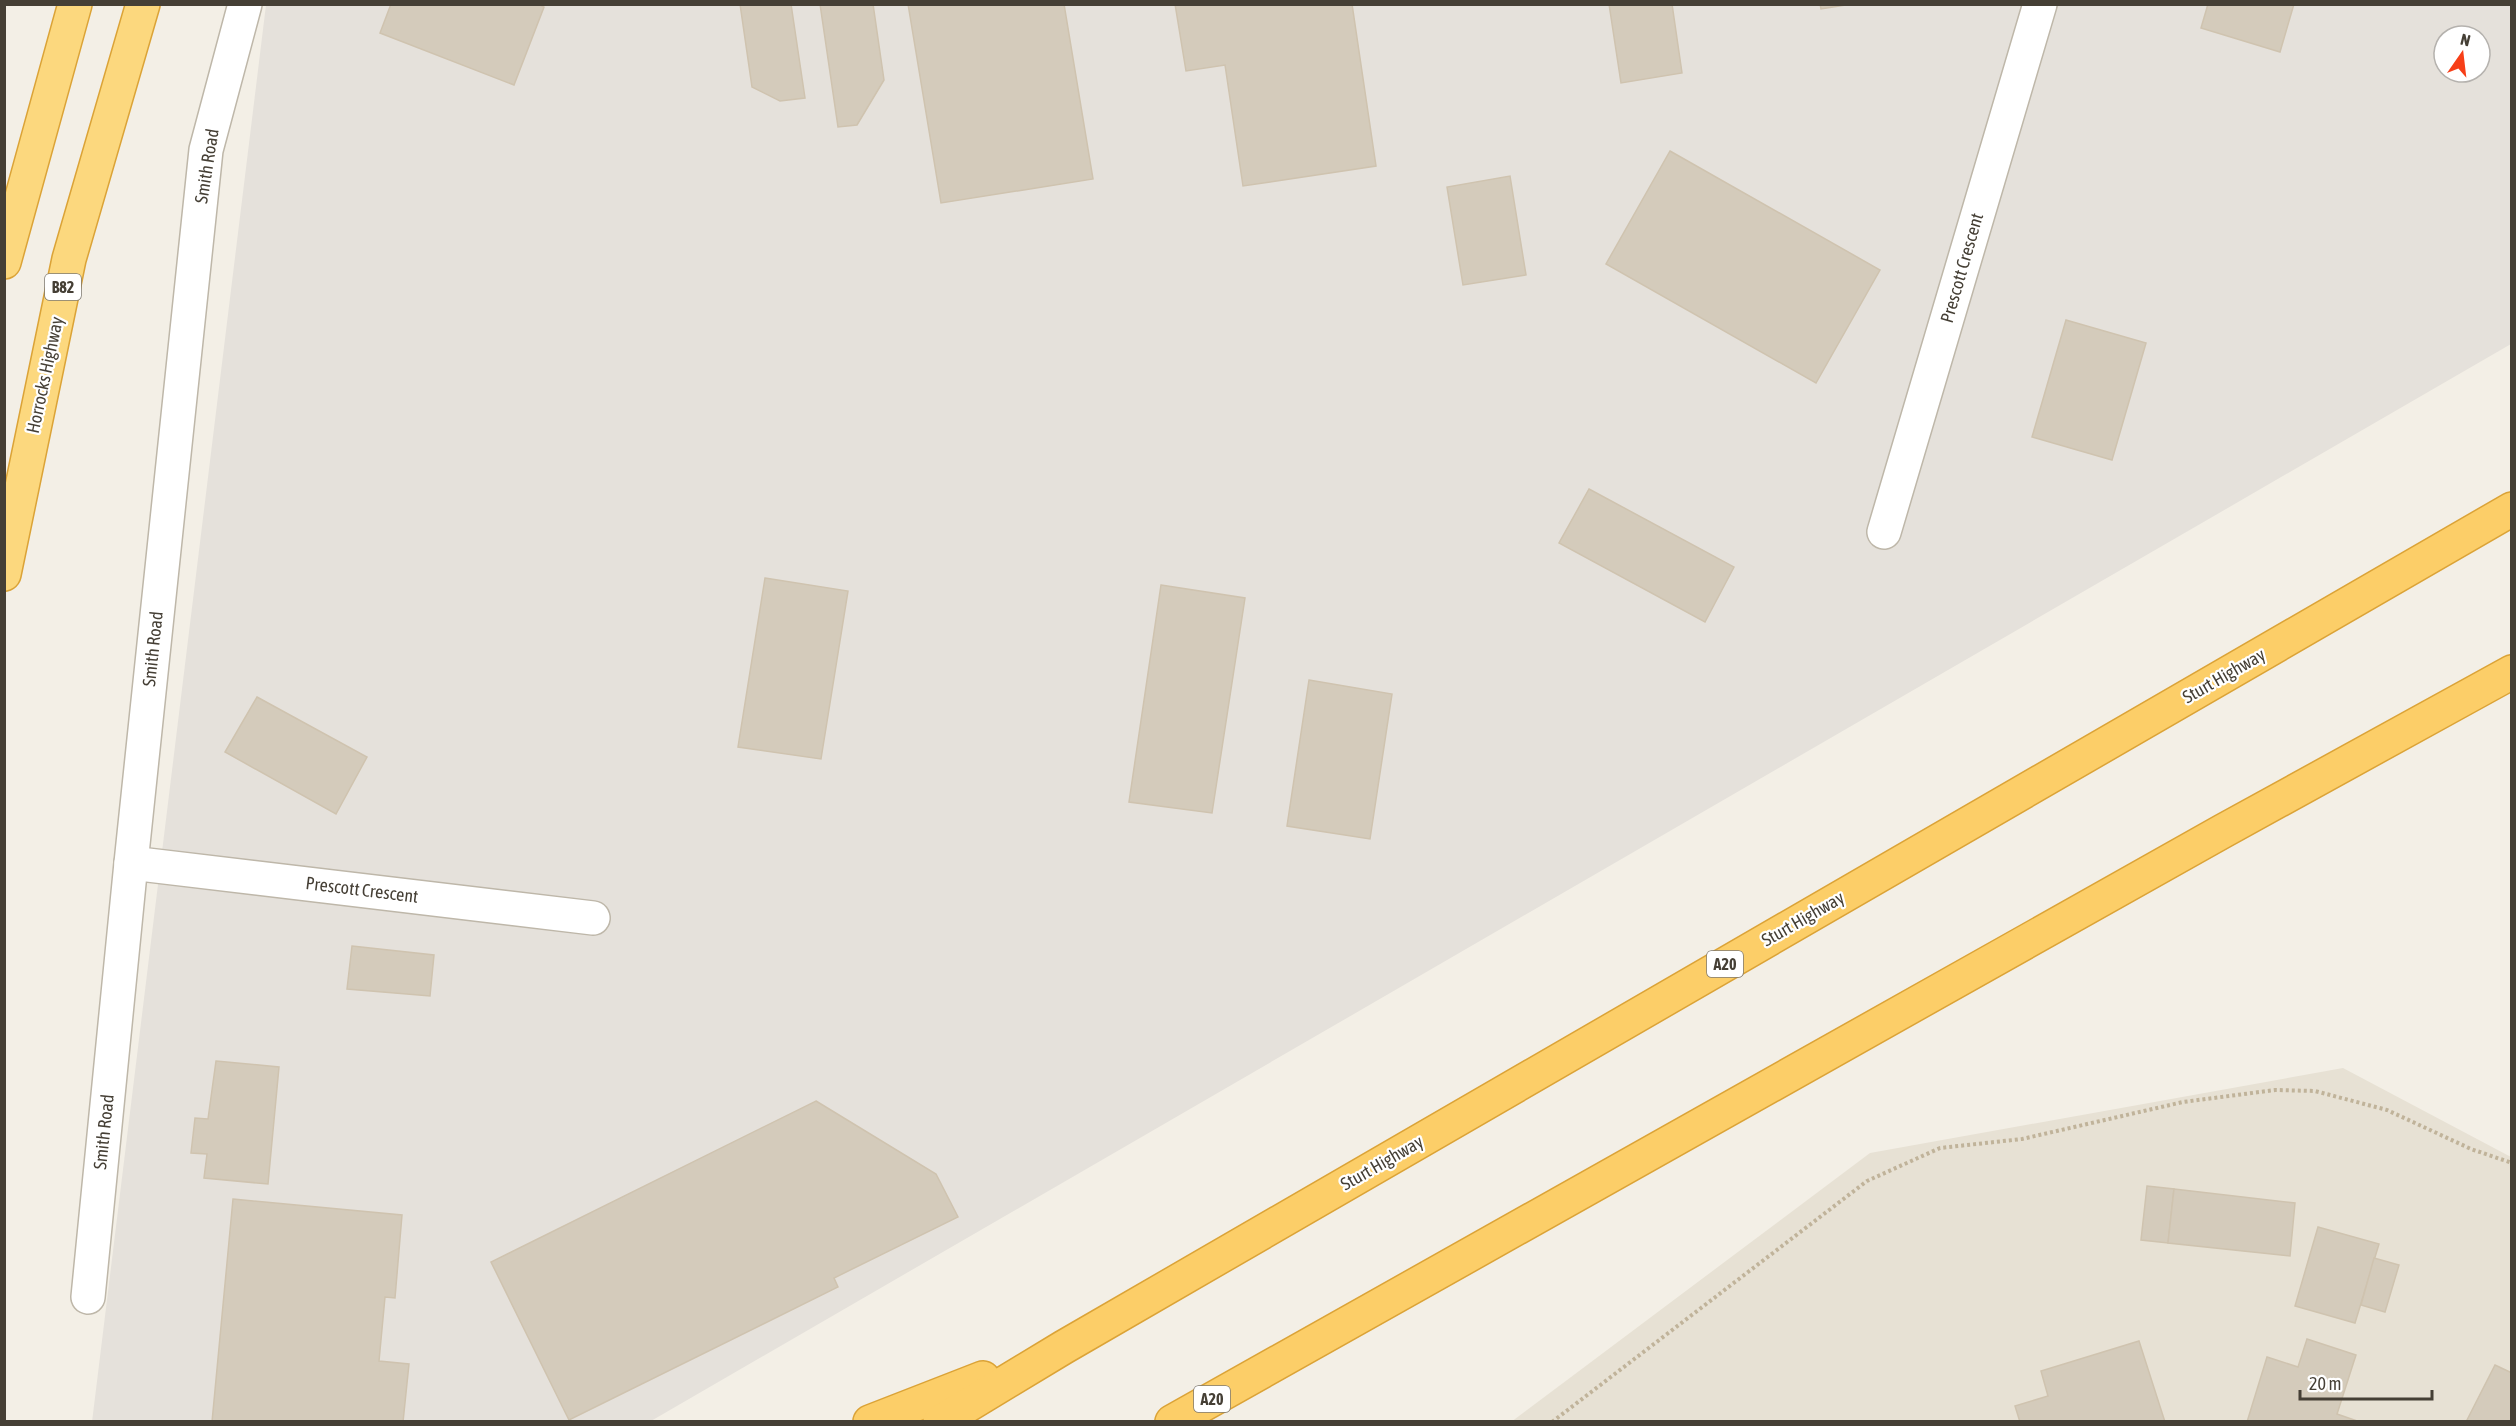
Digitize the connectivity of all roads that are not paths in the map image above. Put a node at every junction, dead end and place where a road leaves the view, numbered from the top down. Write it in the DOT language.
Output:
graph roads {
  1 [pos="75,4"];
  2 [pos="143,4"];
  3 [pos="245,4"];
  4 [pos="2040,4"];
  5 [pos="4,262"];
  6 [pos="2511,509"];
  7 [pos="1884,532"];
  8 [pos="4,574"];
  9 [pos="2511,672"];
  10 [pos="131,862"];
  11 [pos="593,918"];
  12 [pos="88,1297"];
  13 [pos="1064,1347"];
  14 [pos="1251,1376"];
  15 [pos="870,1422"];
  16 [pos="940,1422"];
  17 [pos="1172,1422"];
  18 [pos="1197,1422"];
  1 -- 5 [label="highway"];
  2 -- 8 [label="highway, Horrocks Highway / B82"];
  3 -- 10 [label="street, Smith Road"];
  4 -- 7 [label="street, Prescott Crescent"];
  6 -- 13 [label="highway, Sturt Highway / A20"];
  9 -- 14 [label="highway, A20"];
  10 -- 11 [label="street, Prescott Crescent"];
  10 -- 12 [label="street, Smith Road"];
  13 -- 15 [label="highway"];
  13 -- 16 [label="highway, Sturt Highway / A20"];
  14 -- 17 [label="highway, A20"];
  14 -- 18 [label="highway"];
}
